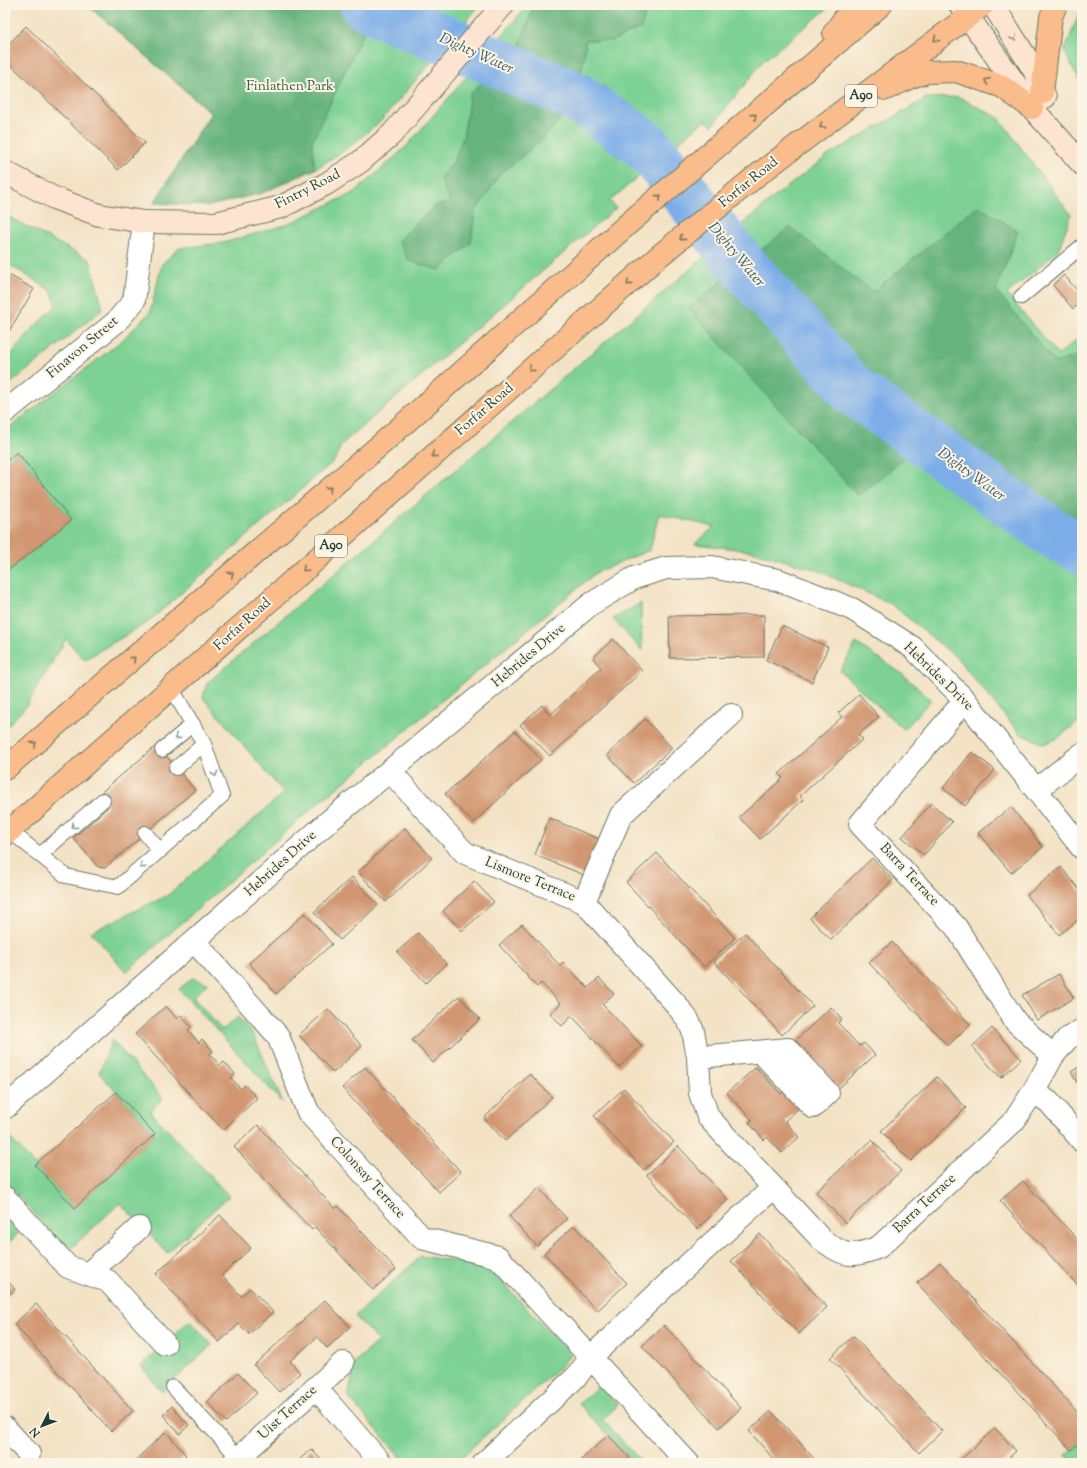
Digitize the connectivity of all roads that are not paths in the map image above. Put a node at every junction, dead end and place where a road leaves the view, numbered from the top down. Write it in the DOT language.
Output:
graph roads {
  1 [pos="503,5"];
  2 [pos="854,5"];
  3 [pos="881,5"];
  4 [pos="993,5"];
  5 [pos="1056,5"];
  6 [pos="970,8"];
  7 [pos="812,65"];
  8 [pos="1037,100"];
  9 [pos="842,111"];
  10 [pos="1078,158"];
  11 [pos="5,172"];
  12 [pos="144,222"];
  13 [pos="1082,246"];
  14 [pos="1021,297"];
  15 [pos="5,412"];
  16 [pos="172,689"];
  17 [pos="965,700"];
  18 [pos="730,715"];
  19 [pos="193,724"];
  20 [pos="204,744"];
  21 [pos="162,750"];
  22 [pos="1082,754"];
  23 [pos="176,768"];
  24 [pos="5,769"];
  25 [pos="390,771"];
  26 [pos="1036,790"];
  27 [pos="103,800"];
  28 [pos="7,833"];
  29 [pos="145,833"];
  30 [pos="1082,848"];
  31 [pos="160,851"];
  32 [pos="40,855"];
  33 [pos="584,902"];
  34 [pos="194,941"];
  35 [pos="1082,1030"];
  36 [pos="761,1052"];
  37 [pos="1053,1056"];
  38 [pos="698,1057"];
  39 [pos="1032,1092"];
  40 [pos="5,1108"];
  41 [pos="1082,1142"];
  42 [pos="773,1188"];
  43 [pos="5,1198"];
  44 [pos="139,1228"];
  45 [pos="88,1274"];
  46 [pos="165,1344"];
  47 [pos="591,1357"];
  48 [pos="343,1363"];
  49 [pos="173,1387"];
  50 [pos="316,1388"];
  51 [pos="5,1428"];
  52 [pos="29,1454"];
  53 [pos="236,1460"];
  54 [pos="381,1463"];
  55 [pos="484,1463"];
  56 [pos="688,1463"];
  1 -- 12 [label="street, Fintry Road"];
  2 -- 7 [label="highway"];
  3 -- 7 [label="highway"];
  4 -- 8 [label="street, one-way"];
  5 -- 8 [label="highway"];
  6 -- 8 [label="street"];
  6 -- 9 [label="highway, Forfar Road / A90, one-way"];
  24 -- 7 [label="highway, one-way"];
  8 -- 9 [label="highway, one-way"];
  8 -- 10 [label="street"];
  9 -- 16 [label="highway, Forfar Road / A90, one-way"];
  11 -- 12 [label="street, Fintry Road"];
  12 -- 15 [label="street, Finavon Street"];
  13 -- 14 [label="lane"];
  16 -- 19 [label="lane"];
  16 -- 28 [label="highway, Forfar Road / A90"];
  17 -- 25 [label="street, Hebrides Drive"];
  17 -- 26 [label="street, Hebrides Drive"];
  17 -- 37 [label="street, Barra Terrace"];
  18 -- 33 [label="street, Lismore Terrace"];
  19 -- 20 [label="lane"];
  19 -- 21 [label="lane, one-way"];
  20 -- 23 [label="lane"];
  20 -- 31 [label="lane, one-way"];
  22 -- 26 [label="street"];
  25 -- 33 [label="street, Lismore Terrace"];
  25 -- 34 [label="street, Hebrides Drive"];
  26 -- 30 [label="street, Hebrides Drive"];
  27 -- 32 [label="lane, one-way"];
  28 -- 32 [label="lane"];
  29 -- 31 [label="lane"];
  31 -- 32 [label="lane, one-way"];
  33 -- 38 [label="street, Barra Terrace"];
  34 -- 40 [label="street, Hebrides Drive"];
  34 -- 47 [label="street, Colonsay Terrace"];
  35 -- 37 [label="street, Barra Terrace"];
  36 -- 38 [label="street"];
  37 -- 39 [label="street, Barra Terrace"];
  38 -- 42 [label="street, Barra Terrace"];
  39 -- 41 [label="street"];
  39 -- 42 [label="street, Barra Terrace"];
  42 -- 47 [label="street"];
  43 -- 45 [label="street"];
  44 -- 45 [label="street"];
  45 -- 46 [label="street"];
  47 -- 55 [label="street"];
  47 -- 56 [label="street, Colonsay Terrace"];
  48 -- 50 [label="street, Uist Terrace"];
  49 -- 53 [label="lane"];
  50 -- 53 [label="street, Uist Terrace"];
  50 -- 54 [label="street"];
  51 -- 52 [label="street"];
}
